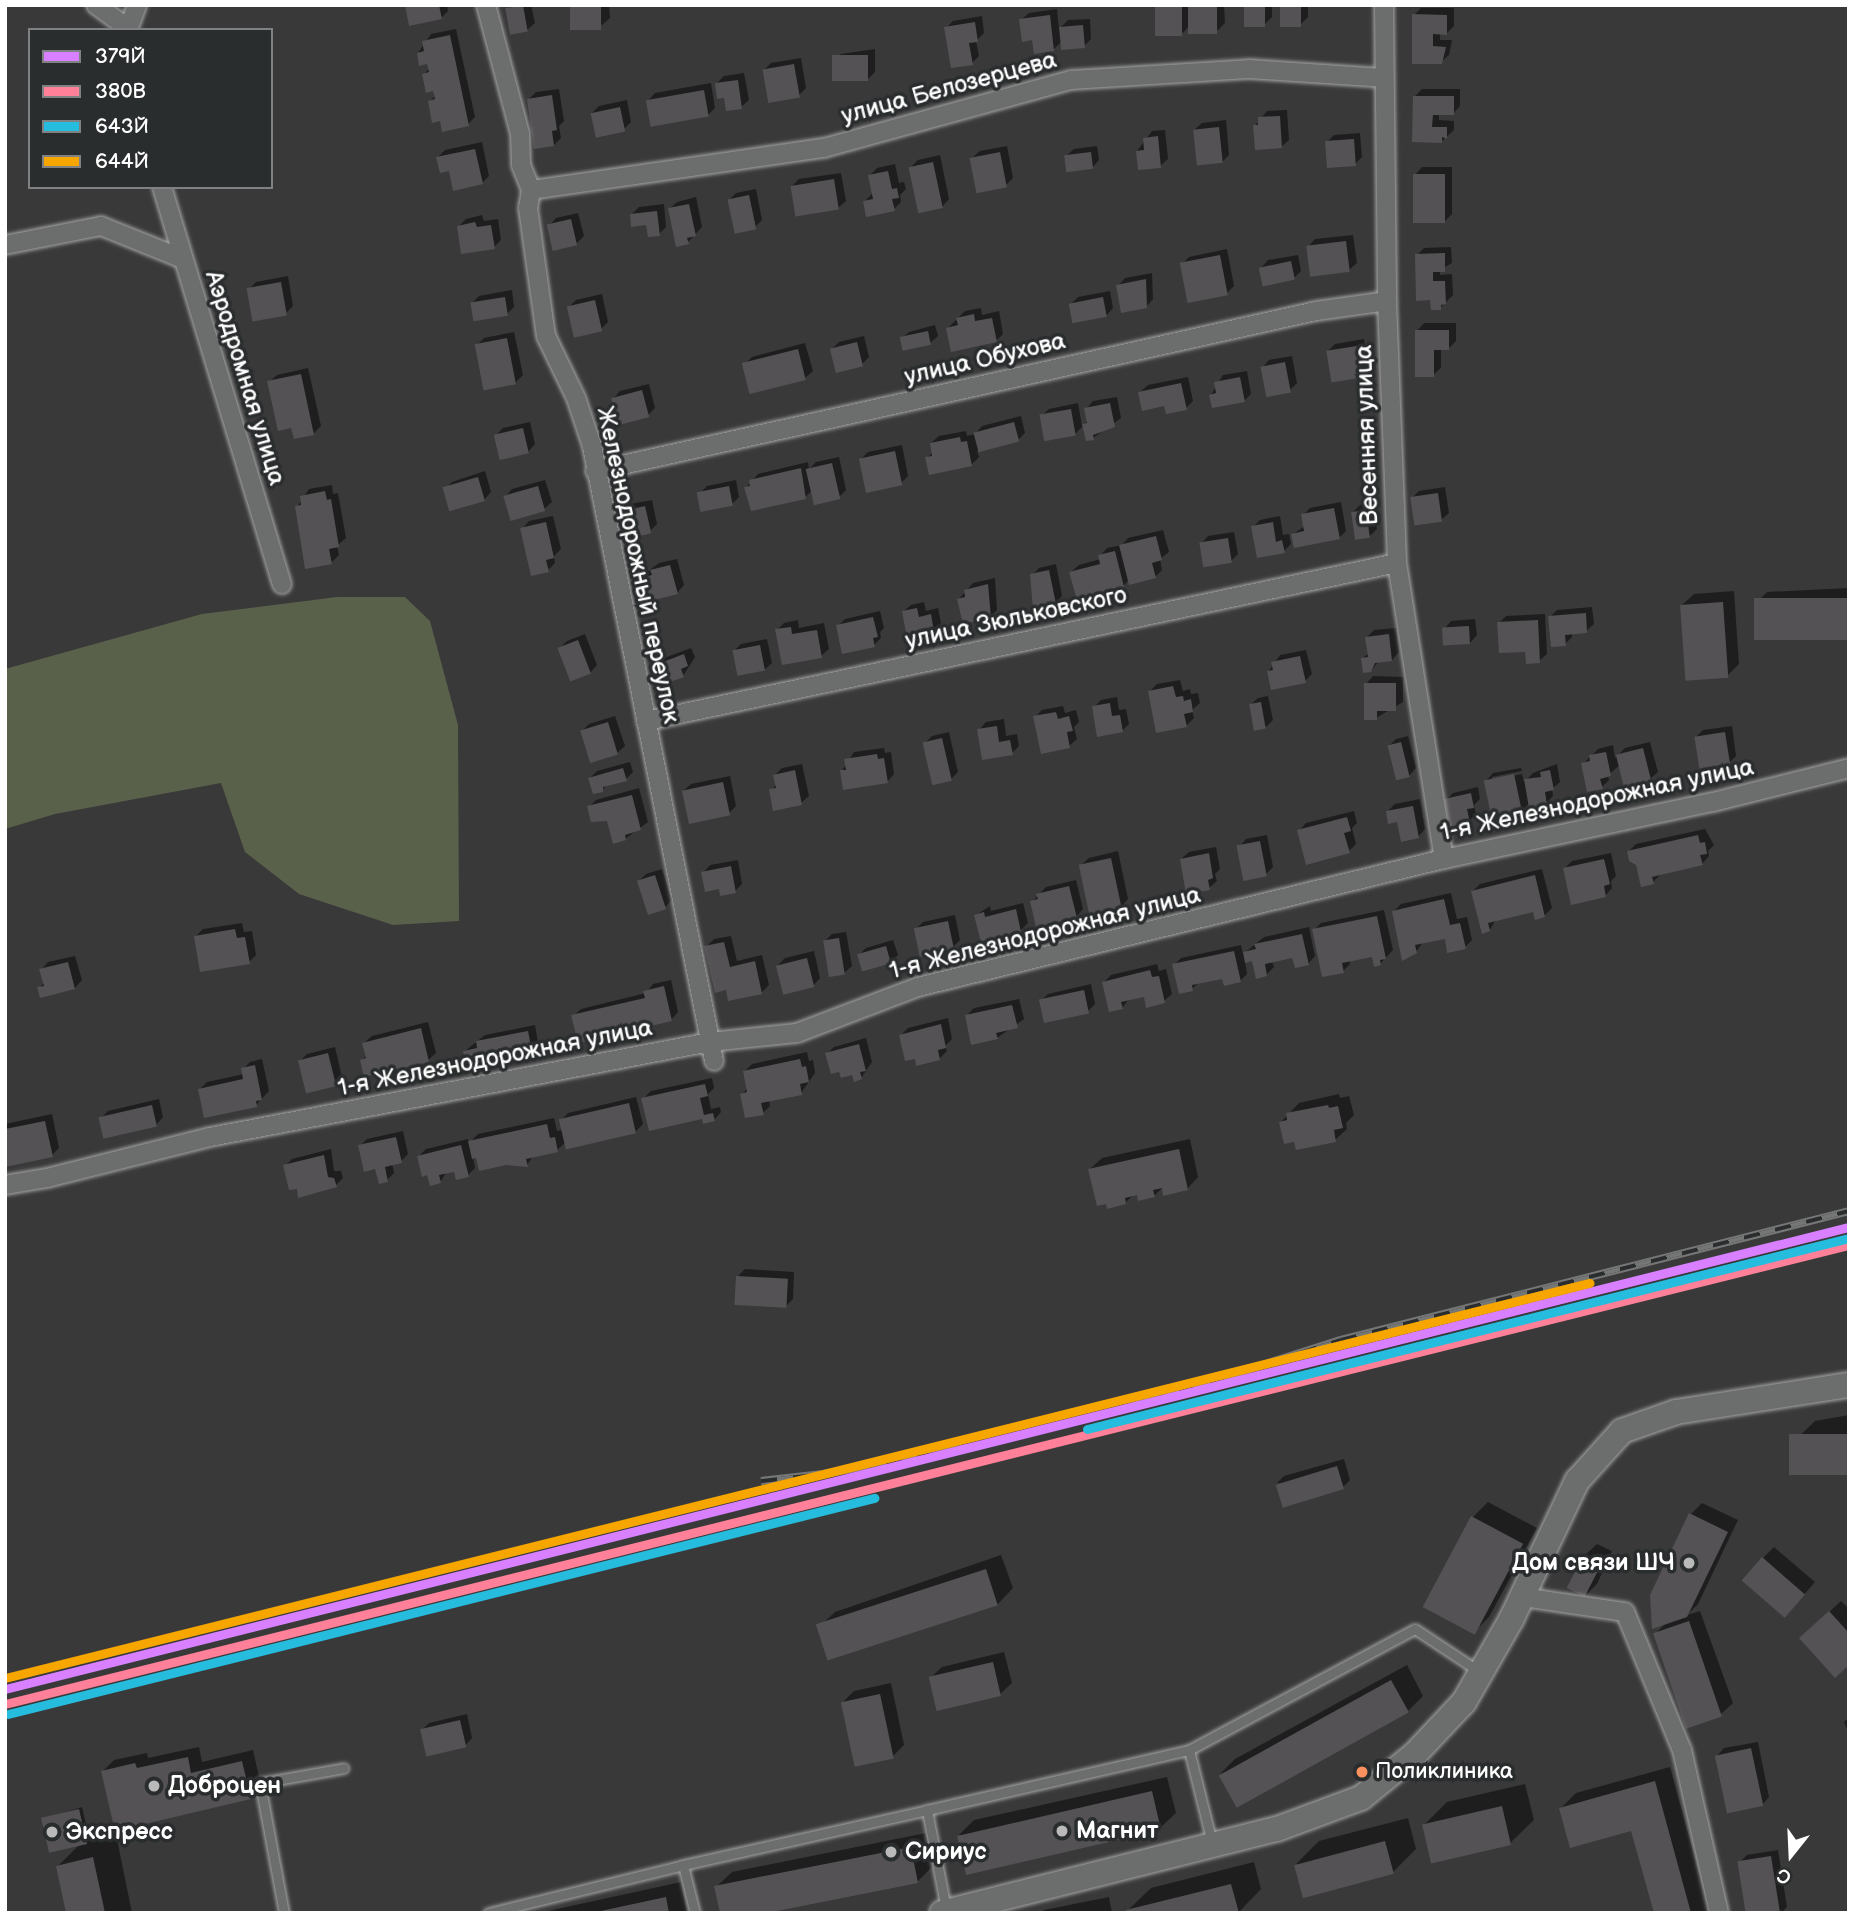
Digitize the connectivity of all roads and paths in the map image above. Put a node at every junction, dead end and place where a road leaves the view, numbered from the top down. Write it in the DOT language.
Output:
graph roads {
  1 [pos="96,5"];
  2 [pos="137,5"];
  3 [pos="486,5"];
  4 [pos="1384,5"];
  5 [pos="127,28"];
  6 [pos="128,28"];
  7 [pos="1383,78"];
  8 [pos="163,189"];
  9 [pos="531,190"];
  10 [pos="5,244"];
  11 [pos="183,258"];
  12 [pos="1387,301"];
  13 [pos="595,471"];
  14 [pos="1397,563"];
  15 [pos="282,584"];
  16 [pos="646,720"];
  17 [pos="1849,768"];
  18 [pos="1444,859"];
  19 [pos="710,1042"];
  20 [pos="714,1060"];
  21 [pos="5,1185"];
  22 [pos="1849,1385"];
  23 [pos="1522,1597"];
  24 [pos="1481,1673"];
  25 [pos="1189,1750"];
  26 [pos="344,1768"];
  27 [pos="927,1811"];
  28 [pos="1213,1845"];
  29 [pos="683,1865"];
  30 [pos="944,1912"];
  31 [pos="284,1913"];
  32 [pos="488,1913"];
  33 [pos="695,1913"];
  34 [pos="1719,1913"];
  1 -- 5 [label="street"];
  2 -- 6 [label="street"];
  3 -- 9 [label="street, Железнодорожный переулок"];
  4 -- 7 [label="street, Весенняя улица"];
  7 -- 9 [label="street, улица Белозерцева"];
  7 -- 12 [label="street, Весенняя улица"];
  8 -- 11 [label="street, Аэродромная улица"];
  9 -- 13 [label="street, Железнодорожный переулок"];
  10 -- 11 [label="street"];
  11 -- 15 [label="street, Аэродромная улица"];
  12 -- 13 [label="street, улица Обухова"];
  12 -- 14 [label="street, Весенняя улица"];
  13 -- 16 [label="street, Железнодорожный переулок"];
  14 -- 16 [label="street, улица Зюльковского"];
  14 -- 18 [label="street, Весенняя улица"];
  16 -- 19 [label="street, Железнодорожный переулок"];
  17 -- 18 [label="street, 1-я Железнодорожная улица"];
  18 -- 19 [label="street, 1-я Железнодорожная улица"];
  19 -- 20 [label="street, Железнодорожный переулок"];
  19 -- 21 [label="street, 1-я Железнодорожная улица"];
  22 -- 23 [label="main road"];
  23 -- 24 [label="main road"];
  23 -- 34 [label="street"];
  24 -- 25 [label="lane"];
  24 -- 28 [label="main road"];
  25 -- 27 [label="lane"];
  25 -- 28 [label="lane"];
  26 -- 31 [label="lane"];
  27 -- 29 [label="lane"];
  27 -- 30 [label="lane"];
  28 -- 30 [label="main road"];
  29 -- 32 [label="lane"];
  29 -- 33 [label="lane"];
}
